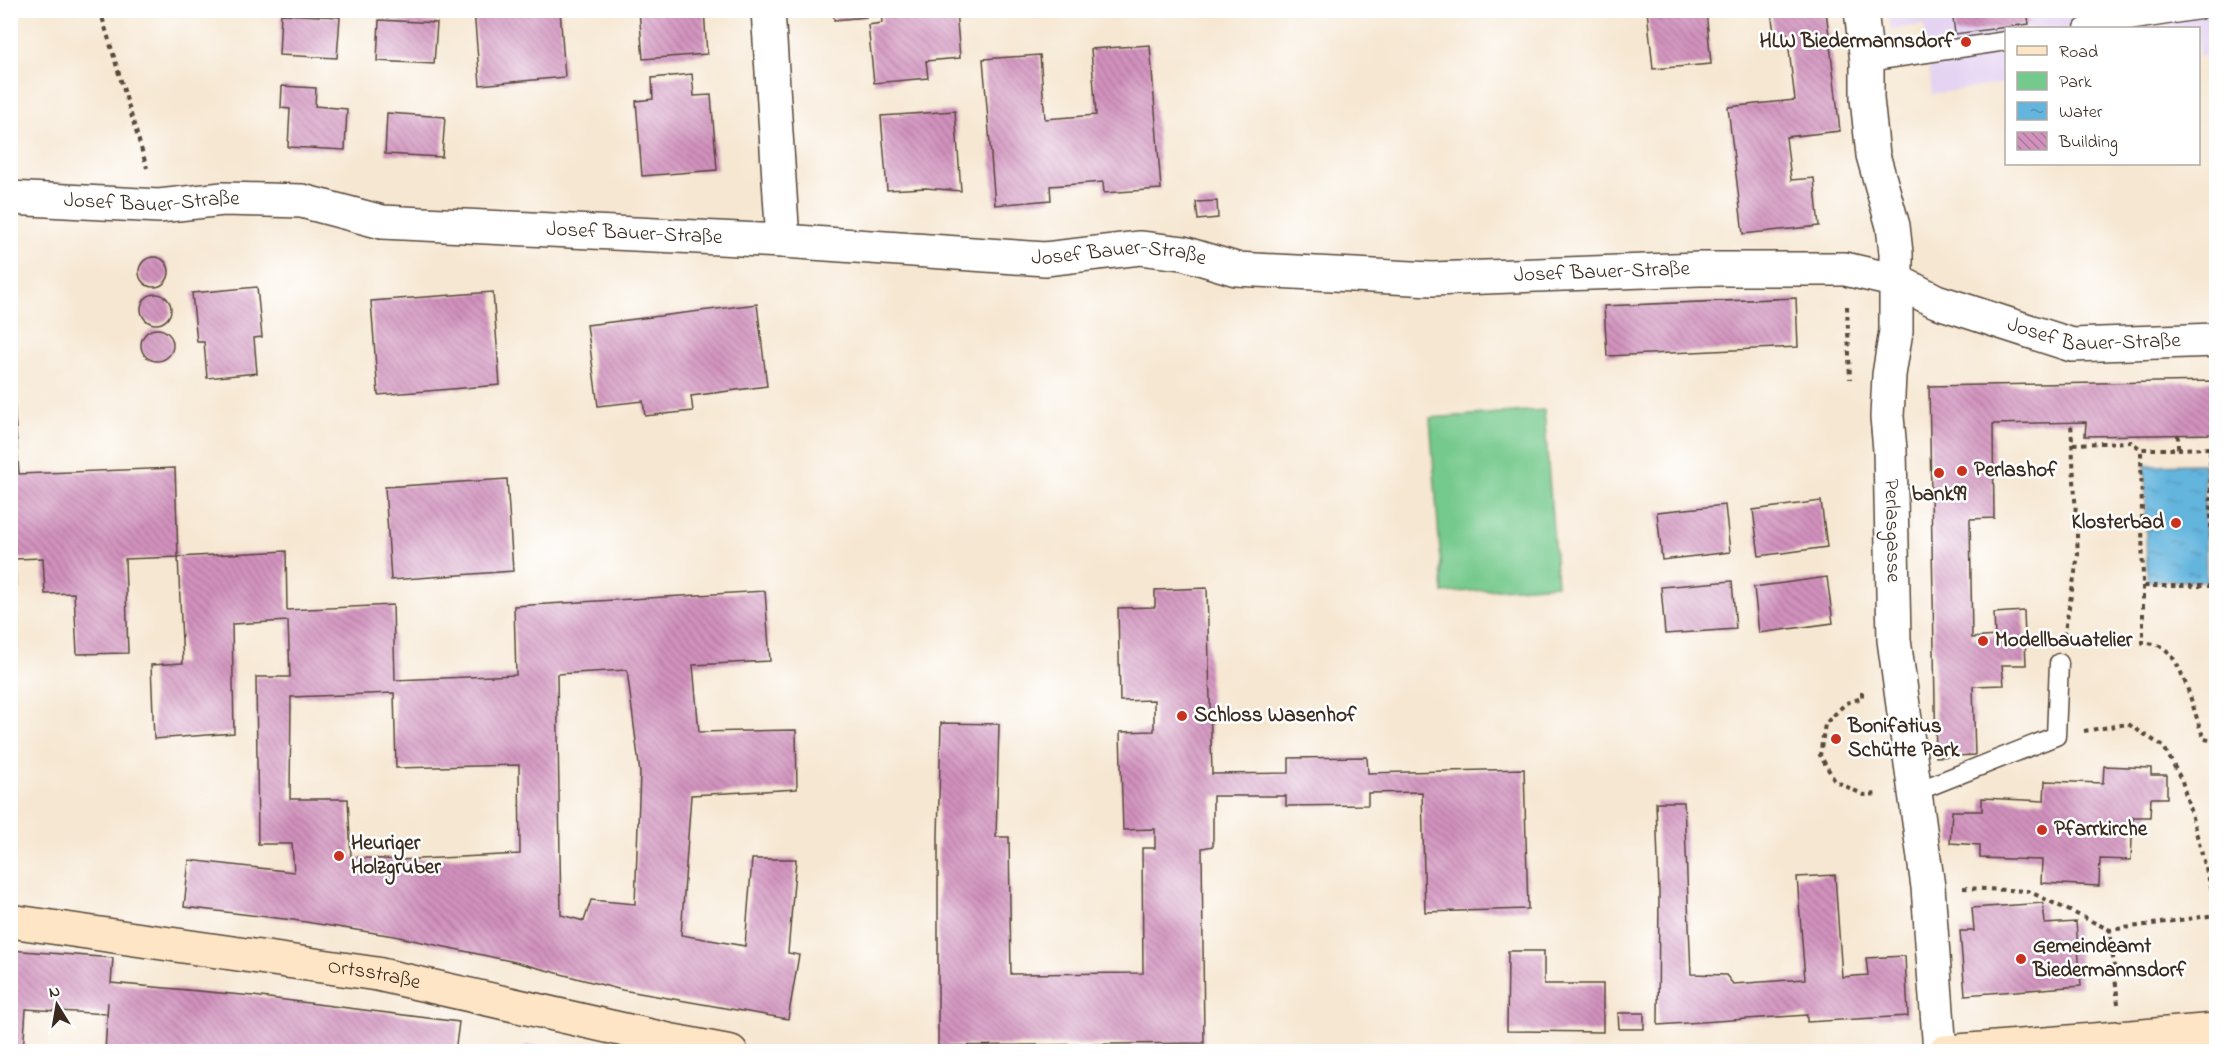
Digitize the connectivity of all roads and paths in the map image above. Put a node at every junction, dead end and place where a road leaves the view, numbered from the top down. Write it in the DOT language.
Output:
graph roads {
  1 [pos="100,10"];
  2 [pos="768,10"];
  3 [pos="1861,10"];
  4 [pos="2199,10"];
  5 [pos="2090,27"];
  6 [pos="2005,40"];
  7 [pos="1868,62"];
  8 [pos="10,198"];
  9 [pos="159,207"];
  10 [pos="783,241"];
  11 [pos="1897,281"];
  12 [pos="2217,340"];
  13 [pos="2071,422"];
  14 [pos="2178,435"];
  15 [pos="2073,444"];
  16 [pos="2178,448"];
  17 [pos="2141,449"];
  18 [pos="2143,586"];
  19 [pos="2059,663"];
  20 [pos="1862,698"];
  21 [pos="2056,736"];
  22 [pos="2217,741"];
  23 [pos="1915,792"];
  24 [pos="1928,887"];
  25 [pos="2217,905"];
  26 [pos="2217,915"];
  27 [pos="10,921"];
  28 [pos="2110,930"];
  29 [pos="2217,1030"];
  30 [pos="2122,1038"];
  31 [pos="672,1046"];
  32 [pos="731,1052"];
  33 [pos="1940,1052"];
  34 [pos="1945,1052"];
  1 -- 9 [label="path"];
  2 -- 10 [label="street"];
  3 -- 7 [label="street, Perlasgasse"];
  4 -- 5 [label="lane"];
  6 -- 7 [label="lane"];
  7 -- 11 [label="street, Perlasgasse"];
  8 -- 9 [label="street, Josef Bauer-Straße"];
  9 -- 10 [label="street, Josef Bauer-Straße"];
  10 -- 11 [label="street, Josef Bauer-Straße"];
  11 -- 12 [label="street, Josef Bauer-Straße"];
  11 -- 23 [label="street, Perlasgasse"];
  13 -- 15 [label="path"];
  14 -- 16 [label="path"];
  15 -- 17 [label="path"];
  15 -- 19 [label="path"];
  16 -- 17 [label="path"];
  16 -- 18 [label="path"];
  17 -- 18 [label="path"];
  18 -- 22 [label="path"];
  19 -- 21 [label="lane"];
  20 -- 23 [label="path"];
  21 -- 23 [label="lane"];
  21 -- 25 [label="path"];
  23 -- 24 [label="street, Perlasgasse"];
  24 -- 28 [label="path"];
  24 -- 33 [label="street, Perlasgasse"];
  26 -- 28 [label="path"];
  27 -- 31 [label="street, Ortsstraße"];
  28 -- 30 [label="path"];
  29 -- 30 [label="street"];
  30 -- 34 [label="street"];
  31 -- 32 [label="street, Ortsstraße"];
}
